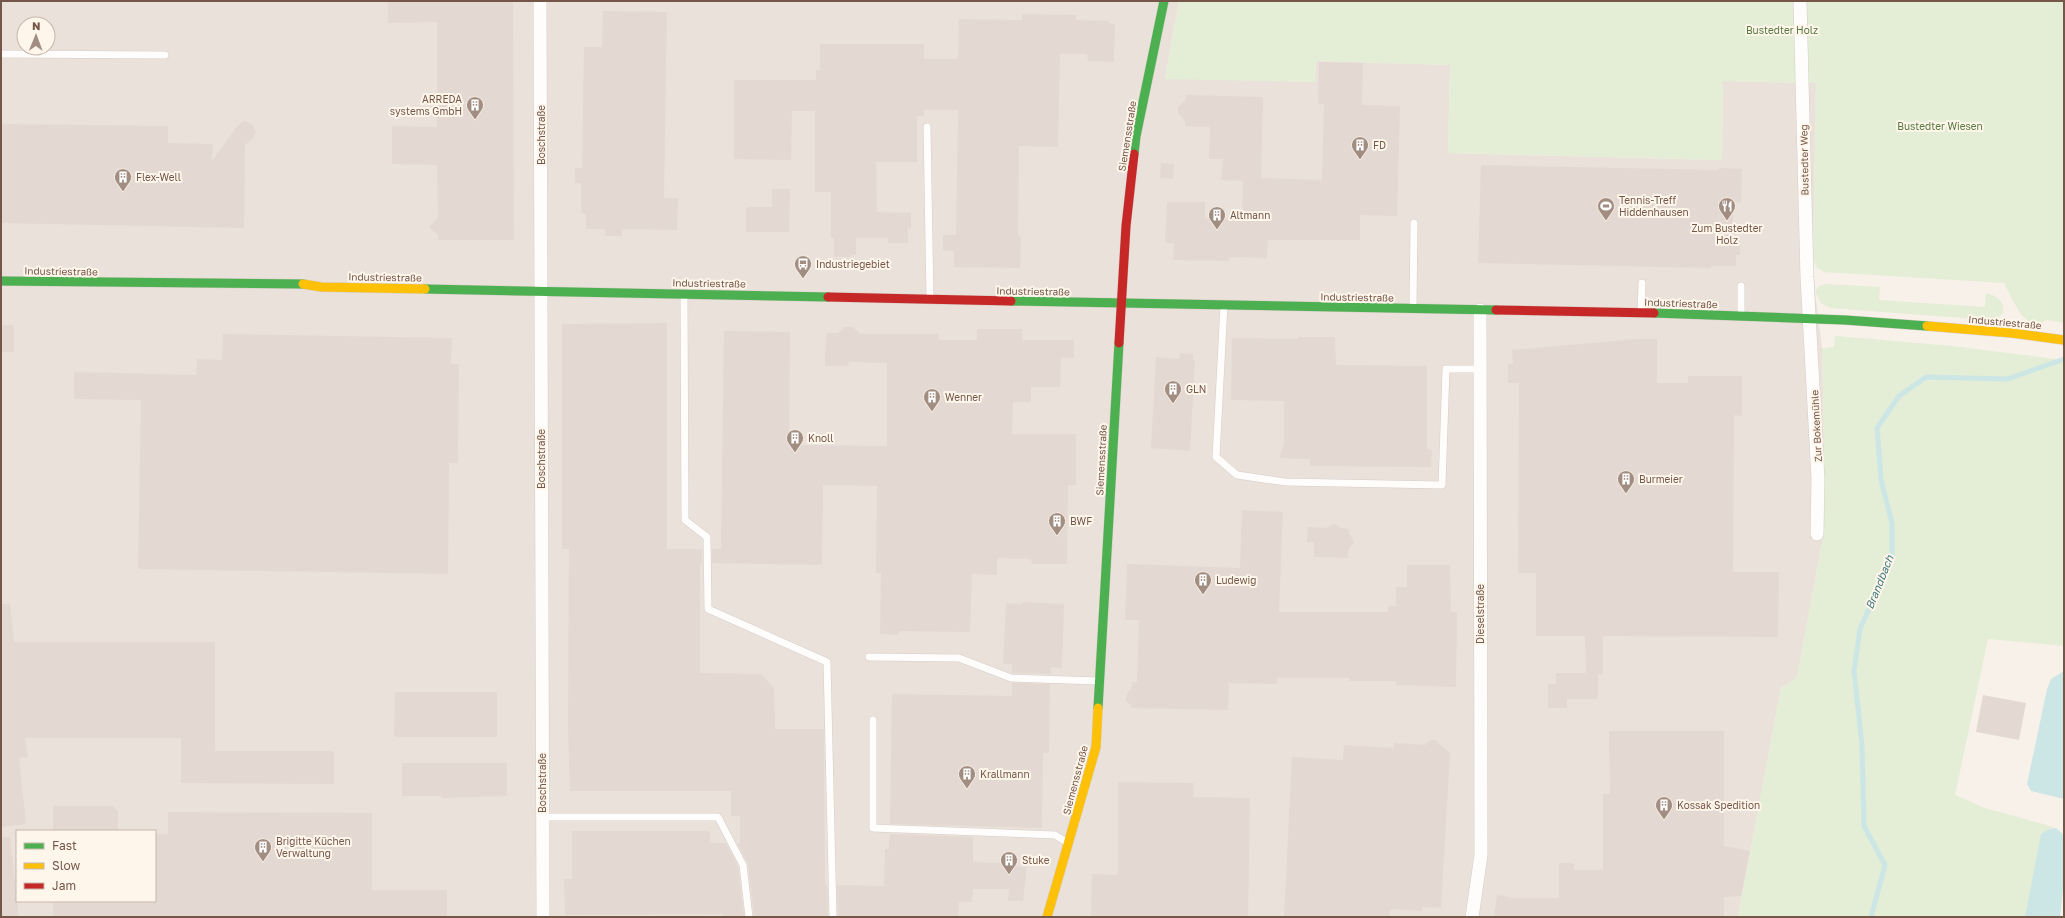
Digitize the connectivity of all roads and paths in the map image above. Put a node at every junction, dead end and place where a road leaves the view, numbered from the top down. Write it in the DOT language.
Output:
graph roads {
  1 [pos="540,1"];
  2 [pos="1164,1"];
  3 [pos="1800,1"];
  4 [pos="1,54"];
  5 [pos="164,55"];
  6 [pos="927,127"];
  7 [pos="1414,223"];
  8 [pos="1,281"];
  9 [pos="1642,283"];
  10 [pos="1741,286"];
  11 [pos="541,291"];
  12 [pos="684,294"];
  13 [pos="930,299"];
  14 [pos="1121,304"];
  15 [pos="1224,305"];
  16 [pos="1413,309"];
  17 [pos="1480,310"];
  18 [pos="1642,313"];
  19 [pos="1741,316"];
  20 [pos="1809,318"];
  21 [pos="2064,340"];
  22 [pos="1480,369"];
  23 [pos="1817,534"];
  24 [pos="869,657"];
  25 [pos="1098,681"];
  26 [pos="872,720"];
  27 [pos="542,817"];
  28 [pos="1068,843"];
  29 [pos="542,917"];
  30 [pos="749,917"];
  31 [pos="833,917"];
  32 [pos="1047,917"];
  33 [pos="1472,917"];
  1 -- 11 [label="street, Boschstraße"];
  2 -- 14 [label="street, Siemensstraße"];
  3 -- 20 [label="street, Bustedter Weg"];
  4 -- 5 [label="lane"];
  6 -- 13 [label="lane"];
  7 -- 16 [label="lane"];
  8 -- 11 [label="street, Industriestraße"];
  9 -- 18 [label="lane"];
  10 -- 19 [label="lane"];
  11 -- 12 [label="street, Industriestraße"];
  11 -- 27 [label="street, Boschstraße"];
  12 -- 13 [label="street, Industriestraße"];
  12 -- 31 [label="lane"];
  13 -- 14 [label="street, Industriestraße"];
  14 -- 15 [label="street, Industriestraße"];
  14 -- 25 [label="street, Siemensstraße"];
  15 -- 16 [label="street, Industriestraße"];
  15 -- 22 [label="lane"];
  16 -- 17 [label="street, Industriestraße"];
  17 -- 18 [label="street, Industriestraße"];
  17 -- 22 [label="street, Dieselstraße"];
  18 -- 19 [label="street, Industriestraße"];
  19 -- 20 [label="street, Industriestraße"];
  20 -- 21 [label="street, Industriestraße"];
  20 -- 23 [label="street, Zur Bokemühle"];
  22 -- 33 [label="street, Dieselstraße"];
  24 -- 25 [label="lane"];
  25 -- 28 [label="street, Siemensstraße"];
  26 -- 28 [label="lane"];
  27 -- 29 [label="street, Boschstraße"];
  27 -- 30 [label="lane"];
  28 -- 32 [label="street, Siemensstraße"];
}
